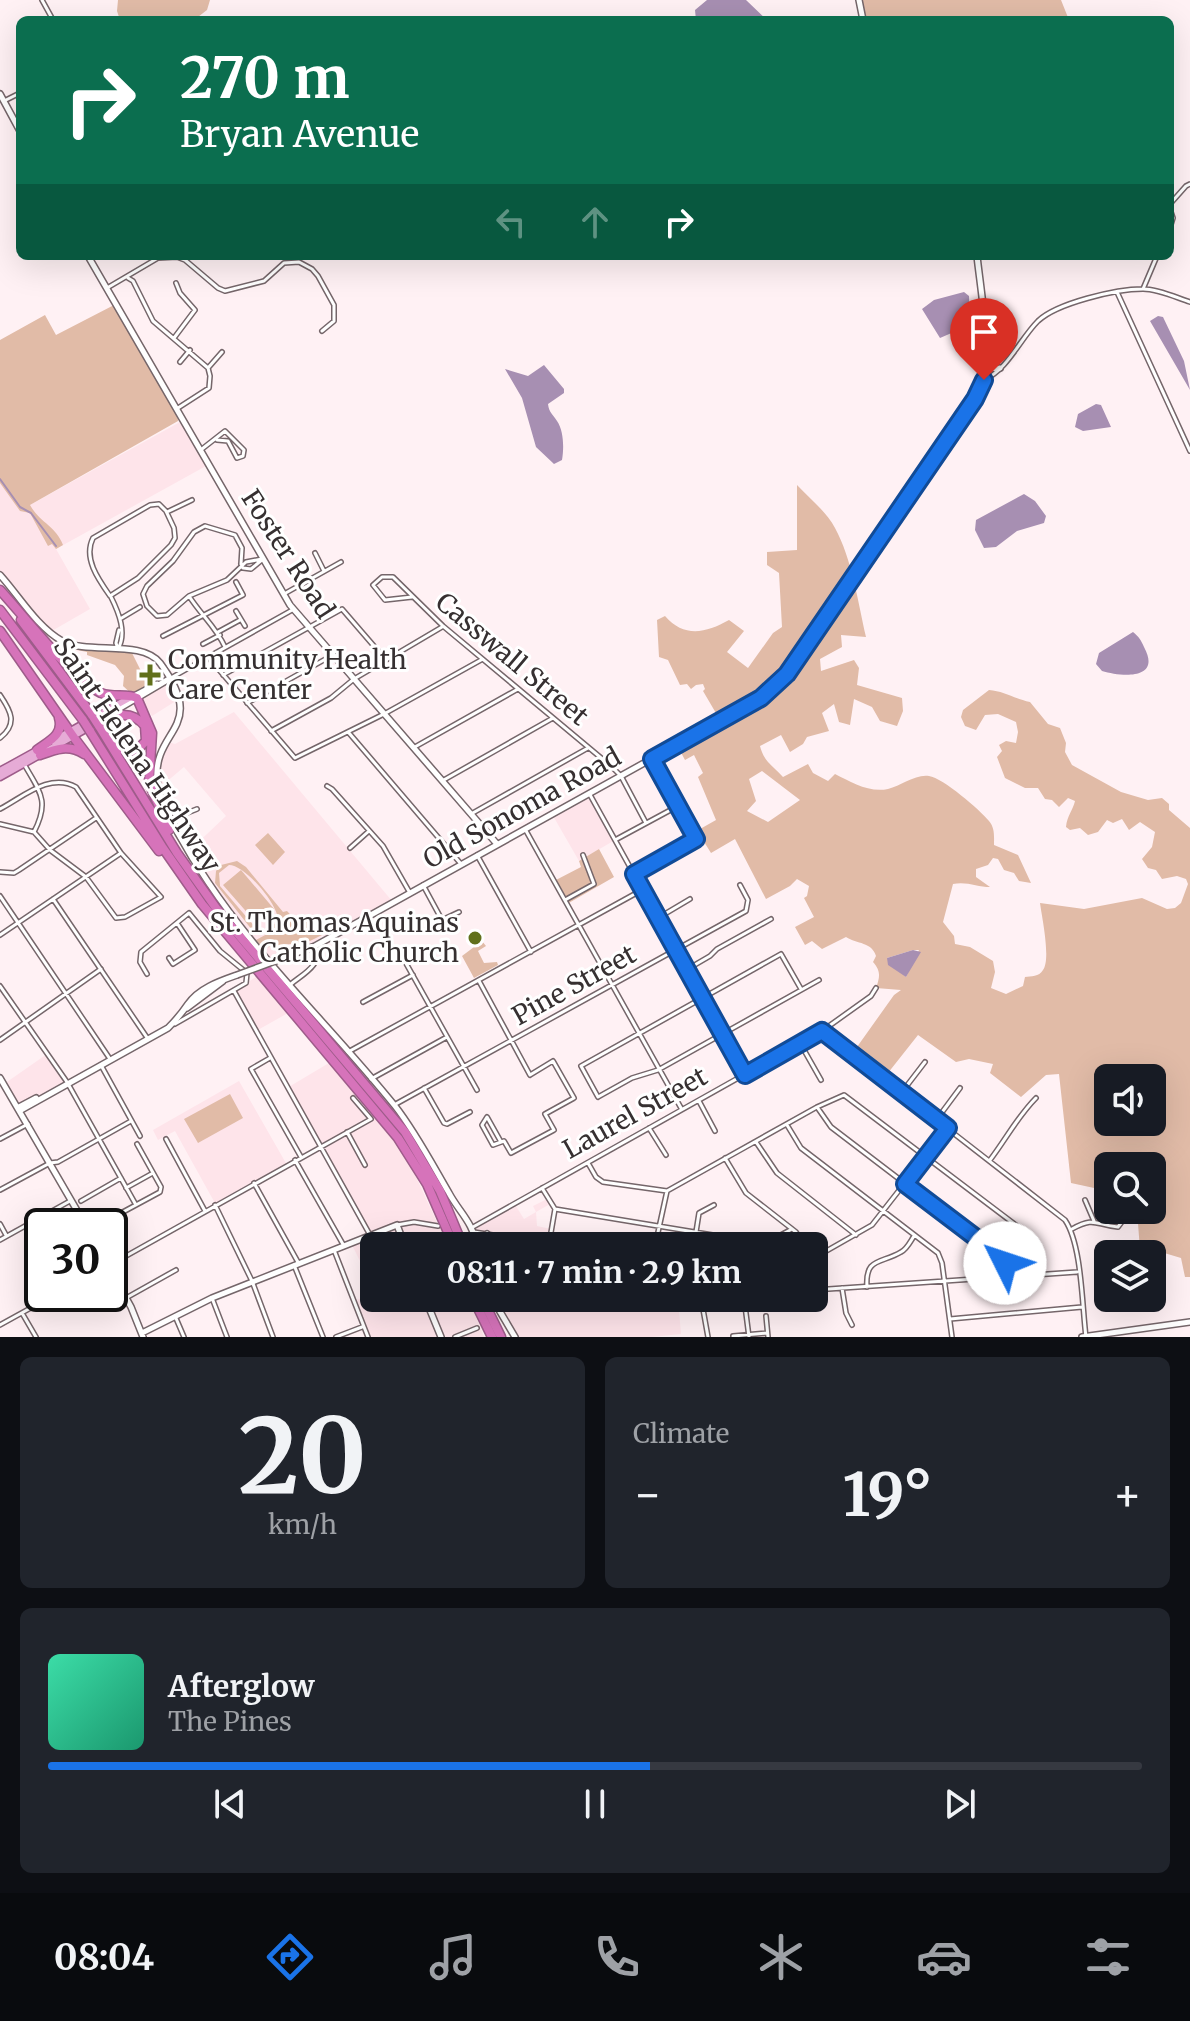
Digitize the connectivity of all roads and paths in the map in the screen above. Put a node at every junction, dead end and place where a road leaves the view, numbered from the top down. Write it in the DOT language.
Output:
graph roads {
  1 [pos="0,94"];
  2 [pos="16,95"];
  3 [pos="4,101"];
  4 [pos="16,124"];
  5 [pos="1190,184"];
  6 [pos="1174,202"];
  7 [pos="90,260"];
  8 [pos="155,260"];
  9 [pos="183,260"];
  10 [pos="977,260"];
  11 [pos="1155,260"];
  12 [pos="284,263"];
  13 [pos="128,278"];
  14 [pos="176,283"];
  15 [pos="107,288"];
  16 [pos="1143,289"];
  17 [pos="1117,292"];
  18 [pos="1190,302"];
  19 [pos="322,331"];
  20 [pos="174,338"];
  21 [pos="190,350"];
  22 [pos="222,352"];
  23 [pos="180,362"];
  24 [pos="985,366"];
  25 [pos="208,368"];
  26 [pos="1000,368"];
  27 [pos="984,380"];
  28 [pos="177,409"];
  29 [pos="217,440"];
  30 [pos="200,450"];
  31 [pos="1190,451"];
  32 [pos="192,500"];
  33 [pos="167,512"];
  34 [pos="315,553"];
  35 [pos="263,559"];
  36 [pos="341,562"];
  37 [pos="241,564"];
  38 [pos="324,571"];
  39 [pos="0,575"];
  40 [pos="236,582"];
  41 [pos="0,592"];
  42 [pos="284,594"];
  43 [pos="110,596"];
  44 [pos="189,596"];
  45 [pos="412,597"];
  46 [pos="140,607"];
  47 [pos="294,609"];
  48 [pos="0,610"];
  49 [pos="236,611"];
  50 [pos="201,615"];
  51 [pos="120,619"];
  52 [pos="240,620"];
  53 [pos="245,626"];
  54 [pos="443,626"];
  55 [pos="308,627"];
  56 [pos="0,631"];
  57 [pos="219,634"];
  58 [pos="163,636"];
  59 [pos="203,644"];
  60 [pos="225,647"];
  61 [pos="118,649"];
  62 [pos="333,655"];
  63 [pos="208,657"];
  64 [pos="482,659"];
  65 [pos="386,660"];
  66 [pos="223,675"];
  67 [pos="169,679"];
  68 [pos="354,679"];
  69 [pos="518,689"];
  70 [pos="0,696"];
  71 [pos="136,697"];
  72 [pos="247,703"];
  73 [pos="57,713"];
  74 [pos="384,714"];
  75 [pos="553,718"];
  76 [pos="91,723"];
  77 [pos="271,731"];
  78 [pos="348,732"];
  79 [pos="72,734"];
  80 [pos="0,738"];
  81 [pos="413,748"];
  82 [pos="588,748"];
  83 [pos="38,752"];
  84 [pos="652,759"];
  85 [pos="93,761"];
  86 [pos="24,764"];
  87 [pos="0,774"];
  88 [pos="621,776"];
  89 [pos="442,781"];
  90 [pos="327,786"];
  91 [pos="38,789"];
  92 [pos="589,793"];
  93 [pos="678,806"];
  94 [pos="0,809"];
  95 [pos="197,809"];
  96 [pos="471,814"];
  97 [pos="97,817"];
  98 [pos="172,819"];
  99 [pos="646,823"];
  100 [pos="0,824"];
  101 [pos="525,829"];
  102 [pos="369,831"];
  103 [pos="34,832"];
  104 [pos="615,840"];
  105 [pos="497,844"];
  106 [pos="350,848"];
  107 [pos="50,850"];
  108 [pos="121,853"];
  109 [pos="477,855"];
  110 [pos="583,855"];
  111 [pos="461,864"];
  112 [pos="189,870"];
  113 [pos="0,872"];
  114 [pos="634,874"];
  115 [pos="86,877"];
  116 [pos="423,885"];
  117 [pos="740,885"];
  118 [pos="642,890"];
  119 [pos="410,893"];
  120 [pos="0,896"];
  121 [pos="53,899"];
  122 [pos="690,899"];
  123 [pos="565,900"];
  124 [pos="202,904"];
  125 [pos="459,912"];
  126 [pos="658,918"];
  127 [pos="771,919"];
  128 [pos="442,920"];
  129 [pos="18,923"];
  130 [pos="177,923"];
  131 [pos="579,925"];
  132 [pos="427,929"];
  133 [pos="0,935"];
  134 [pos="325,940"];
  135 [pos="315,946"];
  136 [pos="398,949"];
  137 [pos="675,950"];
  138 [pos="531,952"];
  139 [pos="169,958"];
  140 [pos="319,958"];
  141 [pos="101,969"];
  142 [pos="686,970"];
  143 [pos="147,974"];
  144 [pos="413,975"];
  145 [pos="819,980"];
  146 [pos="479,981"];
  147 [pos="291,984"];
  148 [pos="612,985"];
  149 [pos="0,986"];
  150 [pos="876,988"];
  151 [pos="801,989"];
  152 [pos="234,991"];
  153 [pos="66,994"];
  154 [pos="702,998"];
  155 [pos="197,999"];
  156 [pos="363,1002"];
  157 [pos="211,1004"];
  158 [pos="431,1006"];
  159 [pos="25,1022"];
  160 [pos="168,1028"];
  161 [pos="822,1031"];
  162 [pos="639,1033"];
  163 [pos="721,1033"];
  164 [pos="447,1037"];
  165 [pos="148,1039"];
  166 [pos="0,1040"];
  167 [pos="511,1040"];
  168 [pos="800,1043"];
  169 [pos="348,1052"];
  170 [pos="270,1058"];
  171 [pos="110,1059"];
  172 [pos="925,1062"];
  173 [pos="100,1064"];
  174 [pos="464,1066"];
  175 [pos="658,1070"];
  176 [pos="745,1075"];
  177 [pos="0,1078"];
  178 [pos="371,1079"];
  179 [pos="821,1080"];
  180 [pos="67,1082"];
  181 [pos="424,1088"];
  182 [pos="960,1088"];
  183 [pos="3,1089"];
  184 [pos="477,1090"];
  185 [pos="902,1092"];
  186 [pos="353,1098"];
  187 [pos="1036,1098"];
  188 [pos="36,1100"];
  189 [pos="699,1101"];
  190 [pos="394,1105"];
  191 [pos="817,1107"];
  192 [pos="20,1108"];
  193 [pos="681,1110"];
  194 [pos="470,1112"];
  195 [pos="937,1119"];
  196 [pos="131,1121"];
  197 [pos="29,1124"];
  198 [pos="787,1125"];
  199 [pos="649,1128"];
  200 [pos="948,1128"];
  201 [pos="715,1131"];
  202 [pos="347,1132"];
  203 [pos="140,1136"];
  204 [pos="0,1139"];
  205 [pos="99,1139"];
  206 [pos="166,1139"];
  207 [pos="501,1142"];
  208 [pos="756,1142"];
  209 [pos="137,1144"];
  210 [pos="320,1146"];
  211 [pos="666,1155"];
  212 [pos="927,1156"];
  213 [pos="301,1157"];
  214 [pos="725,1158"];
  215 [pos="295,1160"];
  216 [pos="990,1160"];
  217 [pos="50,1163"];
  218 [pos="588,1163"];
  219 [pos="365,1165"];
  220 [pos="153,1173"];
  221 [pos="121,1178"];
  222 [pos="254,1183"];
  223 [pos="905,1184"];
  224 [pos="126,1188"];
  225 [pos="542,1188"];
  226 [pos="0,1190"];
  227 [pos="667,1191"];
  228 [pos="71,1200"];
  229 [pos="1085,1200"];
  230 [pos="81,1201"];
  231 [pos="136,1205"];
  232 [pos="215,1205"];
  233 [pos="714,1205"];
  234 [pos="76,1208"];
  235 [pos="128,1209"];
  236 [pos="555,1209"];
  237 [pos="205,1211"];
  238 [pos="884,1211"];
  239 [pos="1094,1221"];
  240 [pos="0,1224"];
  241 [pos="397,1225"];
  242 [pos="438,1226"];
  243 [pos="658,1227"];
  244 [pos="792,1229"];
  245 [pos="1072,1229"];
  246 [pos="474,1230"];
  247 [pos="368,1232"];
  248 [pos="378,1232"];
  249 [pos="400,1232"];
  250 [pos="448,1232"];
  251 [pos="457,1232"];
  252 [pos="480,1232"];
  253 [pos="551,1232"];
  254 [pos="657,1232"];
  255 [pos="696,1232"];
  256 [pos="786,1232"];
  257 [pos="794,1232"];
  258 [pos="856,1235"];
  259 [pos="915,1235"];
  260 [pos="7,1236"];
  261 [pos="360,1239"];
  262 [pos="0,1240"];
  263 [pos="344,1246"];
  264 [pos="334,1250"];
  265 [pos="828,1250"];
  266 [pos="128,1256"];
  267 [pos="297,1264"];
  268 [pos="176,1270"];
  269 [pos="1078,1272"];
  270 [pos="1042,1275"];
  271 [pos="1006,1277"];
  272 [pos="252,1281"];
  273 [pos="944,1282"];
  274 [pos="867,1287"];
  275 [pos="842,1288"];
  276 [pos="828,1289"];
  277 [pos="128,1297"];
  278 [pos="212,1298"];
  279 [pos="128,1303"];
  280 [pos="1082,1307"];
  281 [pos="431,1312"];
  282 [pos="477,1312"];
  283 [pos="489,1312"];
  284 [pos="500,1312"];
  285 [pos="704,1312"];
  286 [pos="746,1312"];
  287 [pos="22,1313"];
  288 [pos="175,1316"];
  289 [pos="766,1316"];
  290 [pos="950,1319"];
  291 [pos="1190,1322"];
  292 [pos="0,1325"];
  293 [pos="480,1325"];
  294 [pos="852,1325"];
  295 [pos="364,1326"];
  296 [pos="1113,1334"];
  297 [pos="142,1335"];
  298 [pos="768,1335"];
  299 [pos="733,1336"];
  300 [pos="749,1336"];
  301 [pos="1085,1336"];
  302 [pos="36,1337"];
  303 [pos="135,1337"];
  304 [pos="184,1337"];
  305 [pos="227,1337"];
  306 [pos="273,1337"];
  307 [pos="323,1337"];
  308 [pos="336,1337"];
  309 [pos="368,1337"];
  310 [pos="441,1337"];
  311 [pos="455,1337"];
  312 [pos="491,1337"];
  313 [pos="501,1337"];
  314 [pos="515,1337"];
  315 [pos="708,1337"];
  316 [pos="952,1337"];
  1 -- 3 [label="street"];
  2 -- 3 [label="street"];
  3 -- 4 [label="street"];
  5 -- 6 [label="street"];
  7 -- 15 [label="street, Foster Road"];
  8 -- 13 [label="street"];
  9 -- 12 [label="street"];
  10 -- 24 [label="street, Old Sonoma Road"];
  11 -- 16 [label="street"];
  12 -- 19 [label="street"];
  13 -- 15 [label="street"];
  13 -- 20 [label="street"];
  14 -- 20 [label="street"];
  15 -- 28 [label="street, Foster Road"];
  16 -- 17 [label="street"];
  16 -- 18 [label="street"];
  17 -- 26 [label="street"];
  17 -- 31 [label="street"];
  20 -- 21 [label="street"];
  21 -- 23 [label="street"];
  21 -- 25 [label="street"];
  22 -- 25 [label="street"];
  24 -- 26 [label="street"];
  24 -- 27 [label="street, Old Sonoma Road"];
  25 -- 28 [label="street"];
  26 -- 27 [label="street"];
  27 -- 84 [label="street, Old Sonoma Road"];
  28 -- 30 [label="street, Foster Road"];
  29 -- 29 [label="street"];
  29 -- 30 [label="street"];
  30 -- 35 [label="street, Foster Road"];
  32 -- 33 [label="street"];
  33 -- 43 [label="street"];
  33 -- 43 [label="street"];
  34 -- 38 [label="street"];
  35 -- 37 [label="street"];
  35 -- 42 [label="street, Foster Road"];
  36 -- 38 [label="street"];
  37 -- 44 [label="street"];
  37 -- 44 [label="street"];
  38 -- 42 [label="street"];
  39 -- 61 [label="street"];
  40 -- 50 [label="street"];
  41 -- 71 [label="highway"];
  41 -- 76 [label="highway, Saint Helena Highway"];
  42 -- 47 [label="street, Foster Road"];
  43 -- 51 [label="street"];
  44 -- 50 [label="street"];
  45 -- 45 [label="street, Casswall Street"];
  45 -- 54 [label="street, Casswall Street"];
  46 -- 51 [label="street"];
  47 -- 55 [label="street, Foster Road"];
  47 -- 60 [label="street"];
  48 -- 76 [label="highway, Saint Helena Highway"];
  49 -- 52 [label="street"];
  50 -- 57 [label="street"];
  50 -- 58 [label="street"];
  51 -- 61 [label="street"];
  52 -- 53 [label="street"];
  52 -- 57 [label="street"];
  54 -- 64 [label="street, Casswall Street"];
  54 -- 65 [label="street"];
  55 -- 62 [label="street, Foster Road"];
  55 -- 65 [label="street"];
  55 -- 66 [label="street"];
  56 -- 73 [label="highway"];
  57 -- 59 [label="street"];
  57 -- 60 [label="street"];
  60 -- 63 [label="street"];
  61 -- 67 [label="street"];
  62 -- 68 [label="street, Foster Road"];
  62 -- 72 [label="street"];
  63 -- 66 [label="street"];
  63 -- 67 [label="street"];
  64 -- 69 [label="street, Casswall Street"];
  64 -- 74 [label="street"];
  65 -- 68 [label="street"];
  66 -- 72 [label="street"];
  67 -- 71 [label="street"];
  67 -- 98 [label="street"];
  68 -- 74 [label="street, Foster Road"];
  68 -- 77 [label="street"];
  69 -- 75 [label="street, Casswall Street"];
  69 -- 81 [label="street"];
  70 -- 80 [label="street"];
  71 -- 76 [label="street"];
  71 -- 79 [label="main road"];
  71 -- 112 [label="highway"];
  72 -- 77 [label="street"];
  73 -- 79 [label="highway"];
  73 -- 83 [label="highway"];
  74 -- 78 [label="street"];
  74 -- 81 [label="street, Foster Road"];
  75 -- 82 [label="street, Casswall Street"];
  75 -- 89 [label="street"];
  76 -- 76 [label="highway"];
  76 -- 79 [label="main road"];
  76 -- 112 [label="highway, Saint Helena Highway"];
  76 -- 124 [label="highway, Saint Helena Highway"];
  77 -- 78 [label="street"];
  78 -- 111 [label="street"];
  79 -- 83 [label="main road"];
  79 -- 85 [label="highway"];
  81 -- 89 [label="street, Foster Road"];
  82 -- 88 [label="street, Casswall Street"];
  82 -- 96 [label="street"];
  83 -- 85 [label="highway"];
  83 -- 86 [label="main road"];
  83 -- 87 [label="main road"];
  84 -- 88 [label="street, Old Sonoma Road"];
  84 -- 93 [label="street"];
  85 -- 124 [label="highway"];
  86 -- 87 [label="main road"];
  86 -- 91 [label="street"];
  88 -- 92 [label="street, Old Sonoma Road"];
  88 -- 99 [label="street, Casswall Street"];
  89 -- 96 [label="street, Foster Road"];
  90 -- 102 [label="street"];
  91 -- 94 [label="street"];
  91 -- 97 [label="street"];
  91 -- 103 [label="street"];
  92 -- 101 [label="street, Old Sonoma Road"];
  92 -- 104 [label="street"];
  93 -- 99 [label="street"];
  93 -- 114 [label="street"];
  95 -- 98 [label="street"];
  96 -- 105 [label="street, Foster Road"];
  97 -- 107 [label="street"];
  97 -- 108 [label="street"];
  98 -- 147 [label="street"];
  99 -- 104 [label="street"];
  100 -- 103 [label="street"];
  101 -- 105 [label="street, Old Sonoma Road"];
  101 -- 123 [label="street"];
  102 -- 106 [label="street"];
  102 -- 119 [label="street"];
  103 -- 107 [label="street"];
  104 -- 114 [label="street"];
  105 -- 109 [label="street, Old Sonoma Road"];
  107 -- 113 [label="street"];
  107 -- 115 [label="street"];
  108 -- 115 [label="street"];
  108 -- 115 [label="street"];
  109 -- 111 [label="street, Old Sonoma Road"];
  109 -- 138 [label="street"];
  110 -- 123 [label="street"];
  111 -- 116 [label="street, Old Sonoma Road"];
  112 -- 251 [label="highway, Saint Helena Highway"];
  114 -- 118 [label="street"];
  115 -- 121 [label="street"];
  116 -- 119 [label="street, Old Sonoma Road"];
  116 -- 128 [label="street"];
  117 -- 137 [label="street, Pine Street"];
  118 -- 126 [label="street"];
  118 -- 131 [label="street"];
  119 -- 134 [label="street, Old Sonoma Road"];
  120 -- 129 [label="street"];
  121 -- 129 [label="street"];
  121 -- 141 [label="street"];
  122 -- 126 [label="street"];
  123 -- 131 [label="street"];
  124 -- 250 [label="highway, Saint Helena Highway"];
  125 -- 128 [label="street"];
  126 -- 137 [label="street"];
  127 -- 142 [label="street"];
  128 -- 132 [label="street"];
  129 -- 133 [label="street"];
  129 -- 153 [label="street"];
  130 -- 139 [label="street"];
  130 -- 143 [label="street"];
  130 -- 152 [label="street, Old Sonoma Road"];
  131 -- 138 [label="street"];
  131 -- 148 [label="street"];
  134 -- 135 [label="street, Old Sonoma Road"];
  134 -- 140 [label="street"];
  135 -- 140 [label="street"];
  135 -- 155 [label="street, Old Sonoma Road, bridge"];
  136 -- 144 [label="street"];
  137 -- 142 [label="street"];
  137 -- 148 [label="street, Pine Street"];
  138 -- 146 [label="street"];
  140 -- 147 [label="street"];
  141 -- 153 [label="street"];
  141 -- 165 [label="street"];
  142 -- 154 [label="street"];
  144 -- 156 [label="street"];
  144 -- 158 [label="street"];
  145 -- 151 [label="street"];
  146 -- 158 [label="street"];
  146 -- 167 [label="street"];
  147 -- 169 [label="street"];
  148 -- 162 [label="street"];
  148 -- 167 [label="street, Pine Street"];
  149 -- 159 [label="street"];
  150 -- 161 [label="street, Laurel Street"];
  151 -- 154 [label="street"];
  151 -- 163 [label="street"];
  152 -- 157 [label="street, Old Sonoma Road"];
  152 -- 170 [label="street"];
  153 -- 159 [label="street"];
  153 -- 171 [label="street"];
  154 -- 162 [label="street"];
  154 -- 163 [label="street"];
  155 -- 157 [label="street"];
  155 -- 160 [label="street, Old Sonoma Road"];
  157 -- 160 [label="street, Old Sonoma Road"];
  158 -- 164 [label="street"];
  158 -- 169 [label="street"];
  159 -- 166 [label="street"];
  159 -- 180 [label="street"];
  160 -- 165 [label="street, Old Sonoma Road"];
  161 -- 168 [label="street, Laurel Street"];
  161 -- 185 [label="street"];
  162 -- 175 [label="street"];
  162 -- 175 [label="street"];
  163 -- 175 [label="street"];
  163 -- 176 [label="street"];
  164 -- 174 [label="street"];
  164 -- 178 [label="street"];
  165 -- 171 [label="street, Old Sonoma Road"];
  167 -- 174 [label="street, Pine Street"];
  167 -- 207 [label="street"];
  168 -- 176 [label="street, Laurel Street"];
  168 -- 179 [label="street"];
  169 -- 178 [label="street"];
  170 -- 210 [label="street"];
  170 -- 213 [label="street"];
  171 -- 173 [label="street, Old Sonoma Road"];
  172 -- 185 [label="street"];
  173 -- 180 [label="street, Old Sonoma Road"];
  173 -- 196 [label="street"];
  174 -- 181 [label="street, Pine Street"];
  174 -- 184 [label="street"];
  175 -- 193 [label="street"];
  176 -- 189 [label="street, Laurel Street"];
  177 -- 183 [label="street"];
  178 -- 190 [label="street"];
  180 -- 188 [label="street, Old Sonoma Road"];
  180 -- 205 [label="street"];
  181 -- 190 [label="street, Pine Street"];
  181 -- 194 [label="street"];
  182 -- 195 [label="street"];
  183 -- 192 [label="street"];
  185 -- 195 [label="street"];
  186 -- 202 [label="street"];
  187 -- 216 [label="street"];
  188 -- 192 [label="street, Old Sonoma Road"];
  188 -- 197 [label="street"];
  189 -- 193 [label="street, Laurel Street"];
  189 -- 201 [label="street"];
  190 -- 246 [label="street"];
  191 -- 198 [label="street"];
  191 -- 212 [label="street"];
  191 -- 223 [label="street"];
  192 -- 197 [label="street"];
  193 -- 199 [label="street, Laurel Street"];
  195 -- 200 [label="street"];
  196 -- 203 [label="street"];
  196 -- 205 [label="street"];
  197 -- 204 [label="street"];
  197 -- 217 [label="street"];
  198 -- 208 [label="street"];
  198 -- 238 [label="street"];
  199 -- 211 [label="street"];
  199 -- 218 [label="street, Laurel Street"];
  200 -- 212 [label="street"];
  200 -- 216 [label="street"];
  202 -- 210 [label="street"];
  202 -- 219 [label="street"];
  205 -- 217 [label="street"];
  205 -- 221 [label="street"];
  206 -- 237 [label="street"];
  207 -- 207 [label="street"];
  208 -- 214 [label="street"];
  208 -- 258 [label="street"];
  209 -- 220 [label="street"];
  210 -- 213 [label="street"];
  210 -- 247 [label="street"];
  212 -- 223 [label="street"];
  212 -- 270 [label="street"];
  213 -- 215 [label="street"];
  214 -- 227 [label="street"];
  214 -- 244 [label="street"];
  215 -- 222 [label="street"];
  215 -- 263 [label="street"];
  216 -- 245 [label="street"];
  217 -- 226 [label="street"];
  217 -- 228 [label="street"];
  218 -- 225 [label="street, Laurel Street"];
  218 -- 227 [label="street"];
  220 -- 224 [label="street"];
  220 -- 231 [label="street"];
  221 -- 224 [label="street"];
  221 -- 230 [label="street"];
  222 -- 232 [label="street"];
  222 -- 267 [label="street"];
  223 -- 238 [label="street"];
  223 -- 271 [label="street"];
  224 -- 231 [label="street"];
  225 -- 236 [label="street"];
  225 -- 246 [label="street, Laurel Street"];
  227 -- 243 [label="street"];
  228 -- 234 [label="street"];
  228 -- 260 [label="street"];
  229 -- 239 [label="street"];
  231 -- 235 [label="street"];
  232 -- 237 [label="street"];
  232 -- 272 [label="street"];
  233 -- 255 [label="street"];
  236 -- 243 [label="street"];
  236 -- 253 [label="street"];
  237 -- 266 [label="street"];
  238 -- 258 [label="street"];
  238 -- 259 [label="street"];
  239 -- 245 [label="street"];
  240 -- 260 [label="street"];
  241 -- 242 [label="street"];
  241 -- 248 [label="street"];
  241 -- 249 [label="street"];
  243 -- 254 [label="street"];
  243 -- 255 [label="street"];
  244 -- 256 [label="street"];
  244 -- 257 [label="street"];
  245 -- 269 [label="street"];
  246 -- 252 [label="street"];
  258 -- 265 [label="street"];
  259 -- 273 [label="street"];
  259 -- 274 [label="street"];
  260 -- 262 [label="street"];
  261 -- 263 [label="street"];
  263 -- 264 [label="street"];
  264 -- 267 [label="street"];
  264 -- 295 [label="street"];
  267 -- 272 [label="street"];
  267 -- 307 [label="street"];
  268 -- 277 [label="street"];
  269 -- 270 [label="street"];
  269 -- 280 [label="street"];
  270 -- 271 [label="street"];
  271 -- 273 [label="street"];
  272 -- 278 [label="street"];
  272 -- 306 [label="street"];
  273 -- 274 [label="street"];
  273 -- 290 [label="street"];
  274 -- 275 [label="street"];
  275 -- 276 [label="street"];
  275 -- 294 [label="street"];
  278 -- 288 [label="street"];
  278 -- 305 [label="street"];
  279 -- 297 [label="street"];
  280 -- 290 [label="street"];
  280 -- 301 [label="street"];
  281 -- 310 [label="street"];
  282 -- 293 [label="highway"];
  283 -- 313 [label="highway"];
  284 -- 314 [label="street"];
  285 -- 315 [label="street"];
  286 -- 300 [label="street"];
  287 -- 292 [label="street"];
  287 -- 302 [label="street"];
  288 -- 297 [label="street"];
  288 -- 304 [label="street"];
  289 -- 298 [label="street"];
  290 -- 316 [label="street"];
  291 -- 296 [label="street"];
  293 -- 311 [label="street"];
  293 -- 312 [label="highway"];
  295 -- 308 [label="street"];
  295 -- 309 [label="street"];
  296 -- 301 [label="street"];
  297 -- 303 [label="street"];
  298 -- 300 [label="street"];
  299 -- 300 [label="street"];
}
